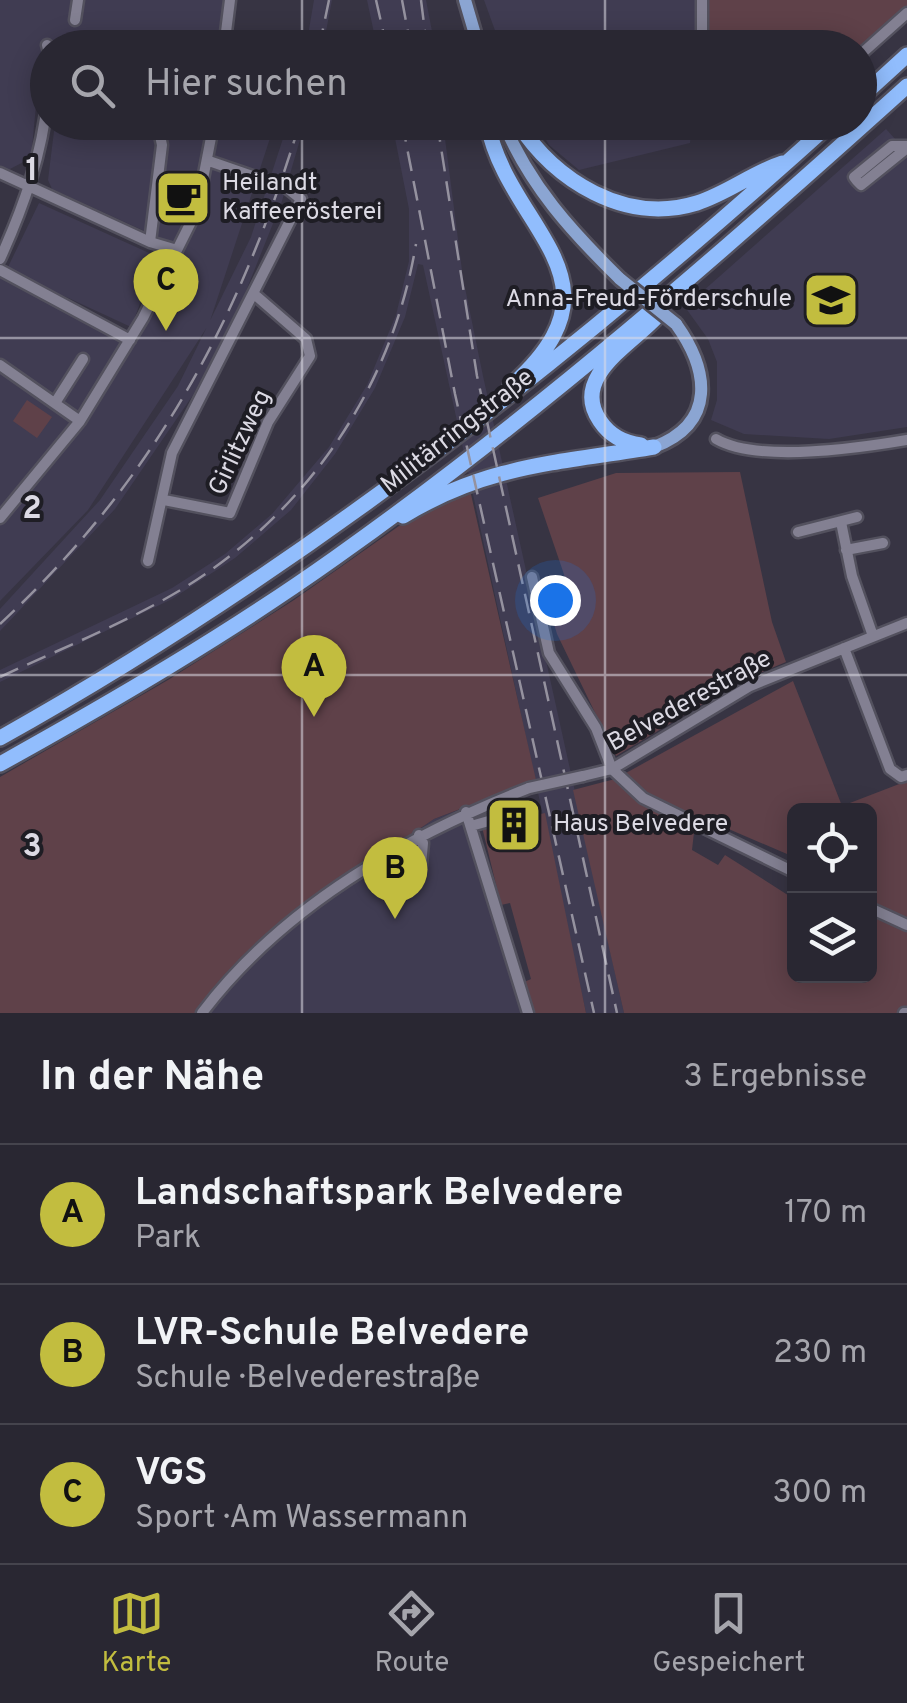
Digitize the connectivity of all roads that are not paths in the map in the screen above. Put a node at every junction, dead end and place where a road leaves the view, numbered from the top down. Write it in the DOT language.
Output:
graph roads {
  1 [pos="78,0"];
  2 [pos="215,0"];
  3 [pos="465,0"];
  4 [pos="702,0"];
  5 [pos="229,1"];
  6 [pos="907,13"];
  7 [pos="75,20"];
  8 [pos="226,30"];
  9 [pos="473,30"];
  10 [pos="702,30"];
  11 [pos="877,40"];
  12 [pos="907,55"];
  13 [pos="877,82"];
  14 [pos="907,86"];
  15 [pos="877,113"];
  16 [pos="42,140"];
  17 [pos="161,140"];
  18 [pos="212,140"];
  19 [pos="494,140"];
  20 [pos="512,140"];
  21 [pos="529,140"];
  22 [pos="813,140"];
  23 [pos="846,140"];
  24 [pos="907,147"];
  25 [pos="791,160"];
  26 [pos="209,161"];
  27 [pos="0,173"];
  28 [pos="28,186"];
  29 [pos="150,242"];
  30 [pos="177,250"];
  31 [pos="0,259"];
  32 [pos="0,270"];
  33 [pos="678,290"];
  34 [pos="254,294"];
  35 [pos="130,340"];
  36 [pos="82,359"];
  37 [pos="0,364"];
  38 [pos="55,404"];
  39 [pos="80,421"];
  40 [pos="716,439"];
  41 [pos="907,440"];
  42 [pos="654,447"];
  43 [pos="441,448"];
  44 [pos="164,500"];
  45 [pos="858,517"];
  46 [pos="0,518"];
  47 [pos="841,522"];
  48 [pos="798,532"];
  49 [pos="883,543"];
  50 [pos="846,550"];
  51 [pos="336,557"];
  52 [pos="148,560"];
  53 [pos="532,577"];
  54 [pos="907,623"];
  55 [pos="874,636"];
  56 [pos="844,648"];
  57 [pos="0,735"];
  58 [pos="0,764"];
  59 [pos="612,769"];
  60 [pos="907,774"];
  61 [pos="531,810"];
  62 [pos="466,812"];
  63 [pos="471,826"];
  64 [pos="419,835"];
  65 [pos="376,862"];
  66 [pos="787,869"];
  67 [pos="877,911"];
  68 [pos="907,924"];
  69 [pos="202,1013"];
  70 [pos="528,1013"];
  1 -- 7 [label="street"];
  2 -- 5 [label="street"];
  3 -- 9 [label="main road"];
  4 -- 10 [label="street"];
  5 -- 8 [label="street"];
  6 -- 11 [label="street"];
  12 -- 13 [label="highway"];
  14 -- 15 [label="highway, Militärringstraße"];
  16 -- 28 [label="street"];
  17 -- 29 [label="street"];
  18 -- 26 [label="street"];
  19 -- 43 [label="highway"];
  20 -- 42 [label="main road, bridge"];
  21 -- 25 [label="highway"];
  22 -- 25 [label="highway, Militärringstraße"];
  23 -- 33 [label="highway, Militärringstraße"];
  24 -- 24 [label="street"];
  25 -- 43 [label="highway, Militärringstraße"];
  26 -- 30 [label="street"];
  26 -- 34 [label="street, Girlitzweg"];
  27 -- 28 [label="street"];
  28 -- 29 [label="street"];
  28 -- 31 [label="street"];
  29 -- 30 [label="street"];
  30 -- 35 [label="street"];
  32 -- 35 [label="street"];
  33 -- 42 [label="highway"];
  33 -- 51 [label="highway, Militärringstraße"];
  34 -- 44 [label="street, Girlitzweg"];
  34 -- 44 [label="street, Girlitzweg"];
  35 -- 39 [label="street"];
  36 -- 38 [label="street"];
  37 -- 38 [label="street"];
  38 -- 39 [label="street"];
  39 -- 46 [label="street"];
  40 -- 41 [label="street"];
  42 -- 51 [label="highway"];
  43 -- 57 [label="highway, Militärringstraße"];
  44 -- 52 [label="street, Girlitzweg"];
  45 -- 47 [label="street"];
  47 -- 48 [label="street"];
  47 -- 50 [label="street"];
  49 -- 50 [label="street"];
  50 -- 55 [label="street"];
  51 -- 58 [label="highway, Militärringstraße"];
  53 -- 59 [label="street"];
  54 -- 55 [label="street, Belvederestraße"];
  55 -- 56 [label="street, Belvederestraße"];
  56 -- 59 [label="street, Belvederestraße"];
  56 -- 60 [label="street"];
  59 -- 62 [label="street, Belvederestraße, bridge"];
  59 -- 66 [label="street"];
  61 -- 63 [label="street"];
  62 -- 63 [label="street"];
  62 -- 64 [label="street, Belvederestraße"];
  63 -- 70 [label="street"];
  64 -- 65 [label="street, Belvederestraße"];
  64 -- 65 [label="street"];
  65 -- 69 [label="street, Belvederestraße"];
  67 -- 68 [label="street"];
}
